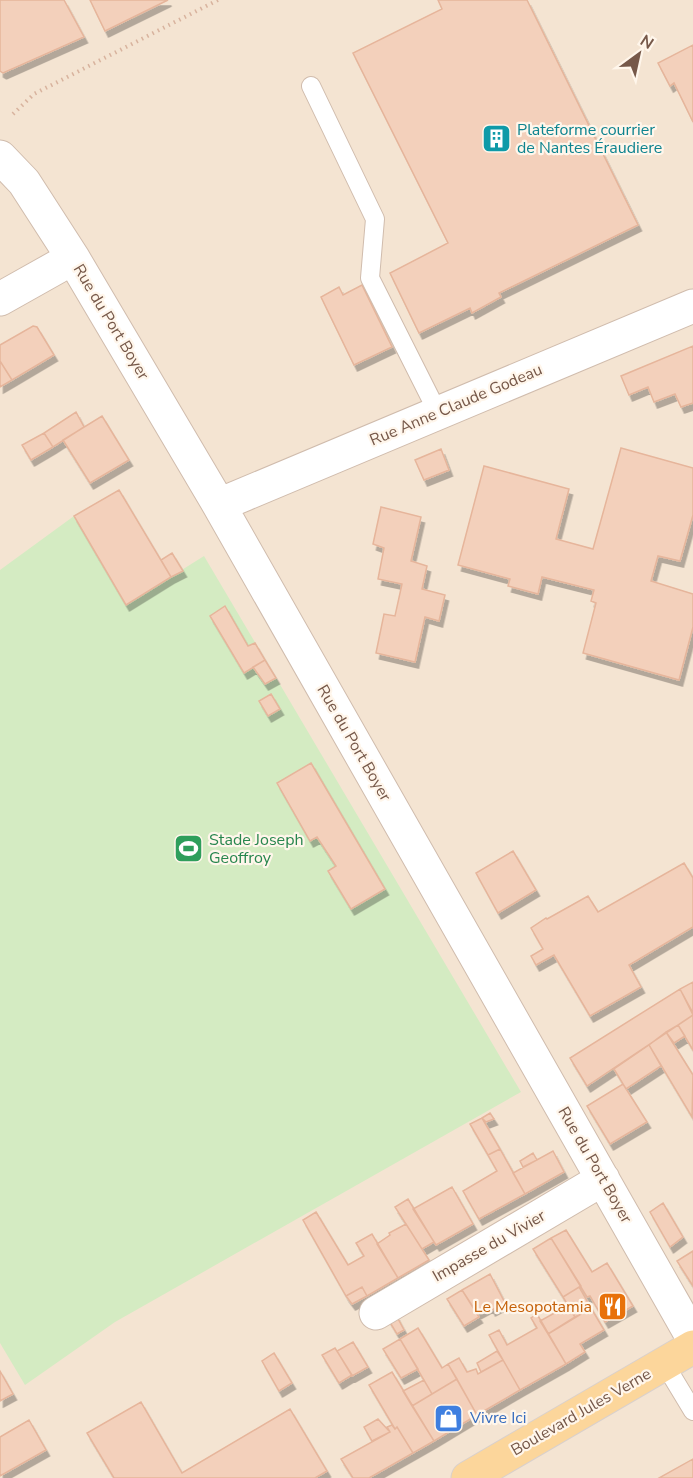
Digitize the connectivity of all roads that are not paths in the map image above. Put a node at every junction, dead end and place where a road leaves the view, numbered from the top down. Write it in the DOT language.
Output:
graph roads {
  1 [pos="311,86"];
  2 [pos="0,158"];
  3 [pos="74,258"];
  4 [pos="0,299"];
  5 [pos="693,306"];
  6 [pos="438,413"];
  7 [pos="219,505"];
  8 [pos="603,1179"];
  9 [pos="376,1312"];
  10 [pos="693,1338"];
  11 [pos="693,1347"];
  12 [pos="664,1363"];
  13 [pos="693,1412"];
  14 [pos="468,1478"];
  1 -- 6 [label="lane"];
  2 -- 3 [label="street, Rue du Port Boyer"];
  3 -- 4 [label="street"];
  3 -- 7 [label="street, Rue du Port Boyer"];
  5 -- 6 [label="street, Rue Anne Claude Godeau"];
  6 -- 7 [label="street, Rue Anne Claude Godeau"];
  7 -- 8 [label="street, Rue du Port Boyer"];
  8 -- 9 [label="street, Impasse du Vivier"];
  8 -- 10 [label="street, Rue du Port Boyer"];
  11 -- 12 [label="main road, Boulevard Jules Verne"];
  12 -- 13 [label="lane"];
  12 -- 14 [label="main road, Boulevard Jules Verne"];
}
